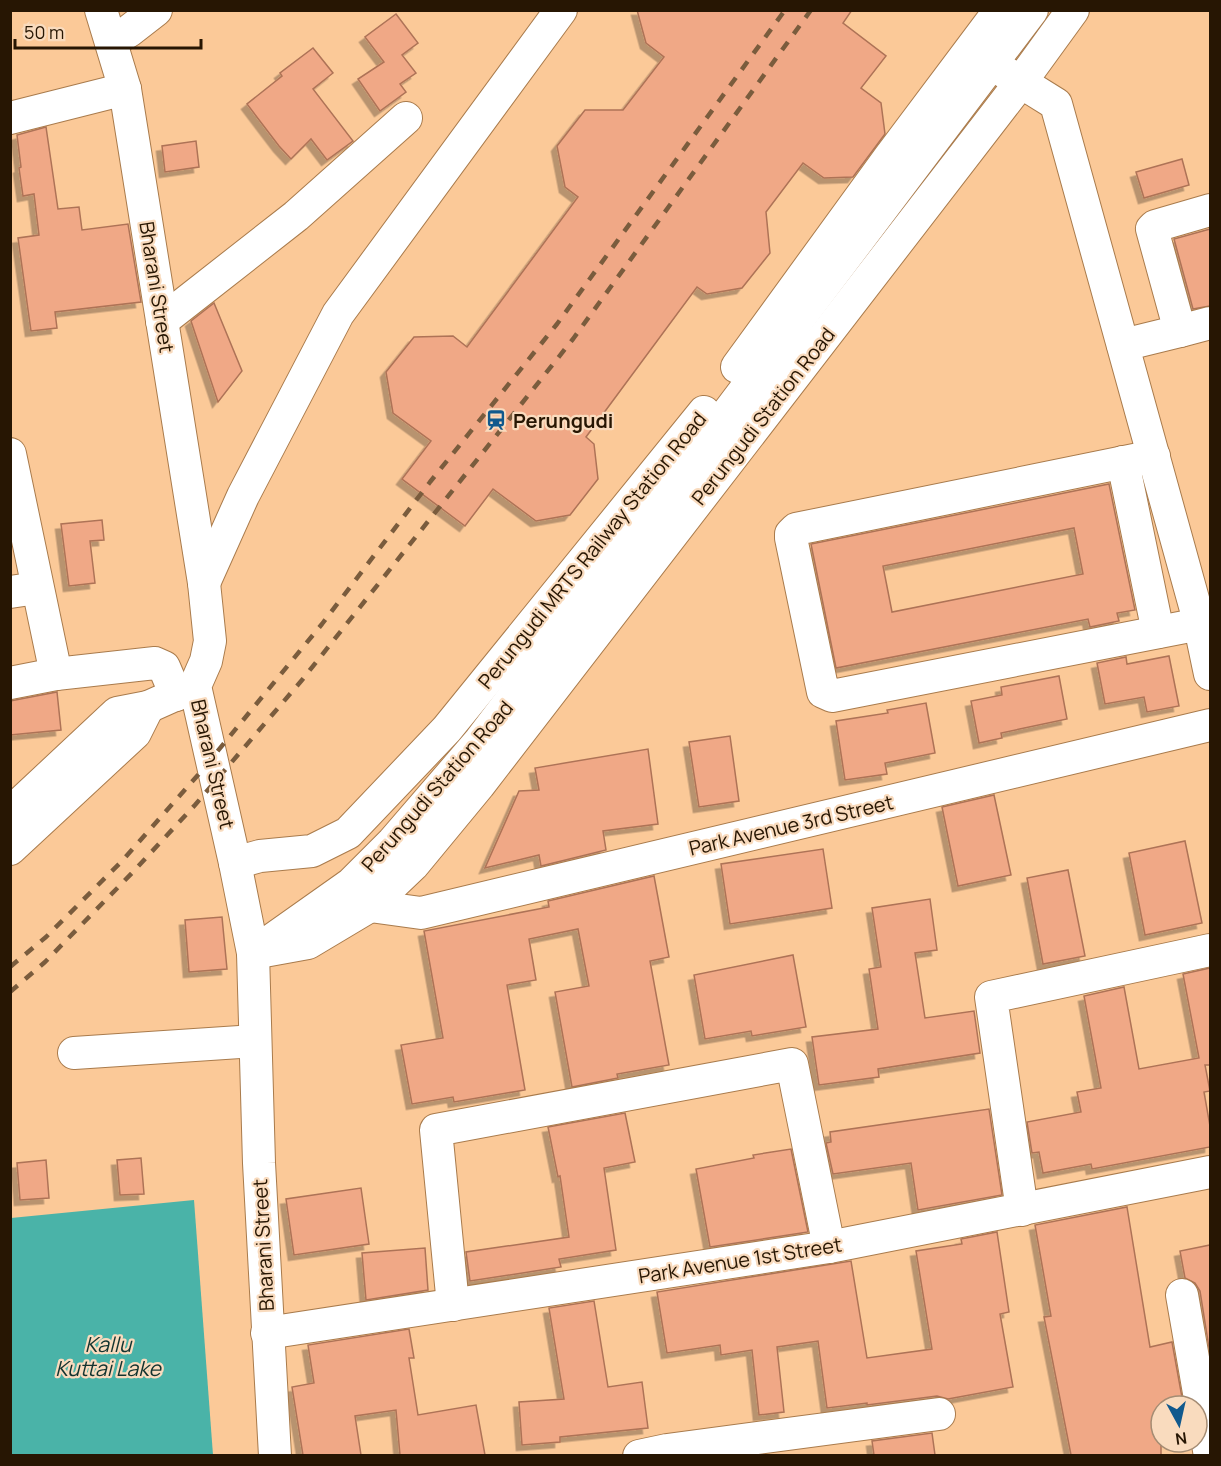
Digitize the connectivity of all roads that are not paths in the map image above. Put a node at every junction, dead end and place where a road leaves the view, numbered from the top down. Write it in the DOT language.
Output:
graph roads {
  1 [pos="101,10"];
  2 [pos="156,10"];
  3 [pos="561,10"];
  4 [pos="1000,10"];
  5 [pos="1032,10"];
  6 [pos="1073,10"];
  7 [pos="111,42"];
  8 [pos="993,64"];
  9 [pos="1020,83"];
  10 [pos="124,89"];
  11 [pos="406,117"];
  12 [pos="10,118"];
  13 [pos="900,166"];
  14 [pos="1210,210"];
  15 [pos="162,321"];
  16 [pos="1210,323"];
  17 [pos="1180,331"];
  18 [pos="1123,345"];
  19 [pos="10,454"];
  20 [pos="1154,456"];
  21 [pos="1123,462"];
  22 [pos="204,583"];
  23 [pos="24,590"];
  24 [pos="1203,618"];
  25 [pos="1158,632"];
  26 [pos="56,674"];
  27 [pos="1210,675"];
  28 [pos="10,683"];
  29 [pos="185,691"];
  30 [pos="148,707"];
  31 [pos="1210,724"];
  32 [pos="10,813"];
  33 [pos="10,849"];
  34 [pos="235,863"];
  35 [pos="370,906"];
  36 [pos="1210,950"];
  37 [pos="253,953"];
  38 [pos="255,1041"];
  39 [pos="74,1053"];
  40 [pos="1210,1172"];
  41 [pos="1022,1210"];
  42 [pos="829,1247"];
  43 [pos="1182,1295"];
  44 [pos="453,1305"];
  45 [pos="267,1333"];
  46 [pos="939,1414"];
  47 [pos="658,1454"];
  48 [pos="275,1455"];
  49 [pos="1210,1455"];
  1 -- 7 [label="street, Bharani Street"];
  2 -- 7 [label="street"];
  3 -- 22 [label="street"];
  4 -- 13 [label="street"];
  5 -- 8 [label="street, Perungudi Station Road"];
  6 -- 9 [label="street, Perungudi Station Road"];
  7 -- 10 [label="street, Bharani Street"];
  8 -- 9 [label="street"];
  8 -- 13 [label="street, Perungudi Station Road"];
  9 -- 18 [label="street"];
  9 -- 35 [label="street, Perungudi Station Road"];
  10 -- 12 [label="street"];
  10 -- 15 [label="street, Bharani Street"];
  11 -- 15 [label="street"];
  13 -- 34 [label="street, Perungudi MRTS Railway Station Road"];
  13 -- 37 [label="street, Perungudi Station Road"];
  14 -- 17 [label="street"];
  15 -- 22 [label="street, Bharani Street"];
  16 -- 17 [label="street"];
  17 -- 18 [label="street"];
  18 -- 20 [label="street"];
  19 -- 23 [label="street"];
  20 -- 21 [label="street"];
  20 -- 24 [label="street"];
  21 -- 25 [label="street"];
  21 -- 25 [label="street"];
  22 -- 29 [label="street, Bharani Street"];
  23 -- 26 [label="street"];
  24 -- 25 [label="street"];
  24 -- 27 [label="street"];
  26 -- 28 [label="street"];
  26 -- 29 [label="street"];
  29 -- 30 [label="street"];
  29 -- 34 [label="street, Bharani Street"];
  30 -- 32 [label="street"];
  30 -- 33 [label="street"];
  31 -- 35 [label="street, Park Avenue 3rd Street"];
  34 -- 37 [label="street, Bharani Street"];
  35 -- 37 [label="street, Perungudi Station Road"];
  36 -- 41 [label="street"];
  37 -- 38 [label="street, Bharani Street"];
  38 -- 39 [label="street"];
  38 -- 45 [label="street, Bharani Street"];
  40 -- 41 [label="street, Park Avenue 1st Street"];
  41 -- 42 [label="street, Park Avenue 1st Street"];
  42 -- 44 [label="street, Park Avenue 1st Street"];
  42 -- 44 [label="street"];
  43 -- 49 [label="street"];
  44 -- 45 [label="street, Park Avenue 1st Street"];
  45 -- 48 [label="street, Bharani Street"];
  46 -- 47 [label="street"];
}
